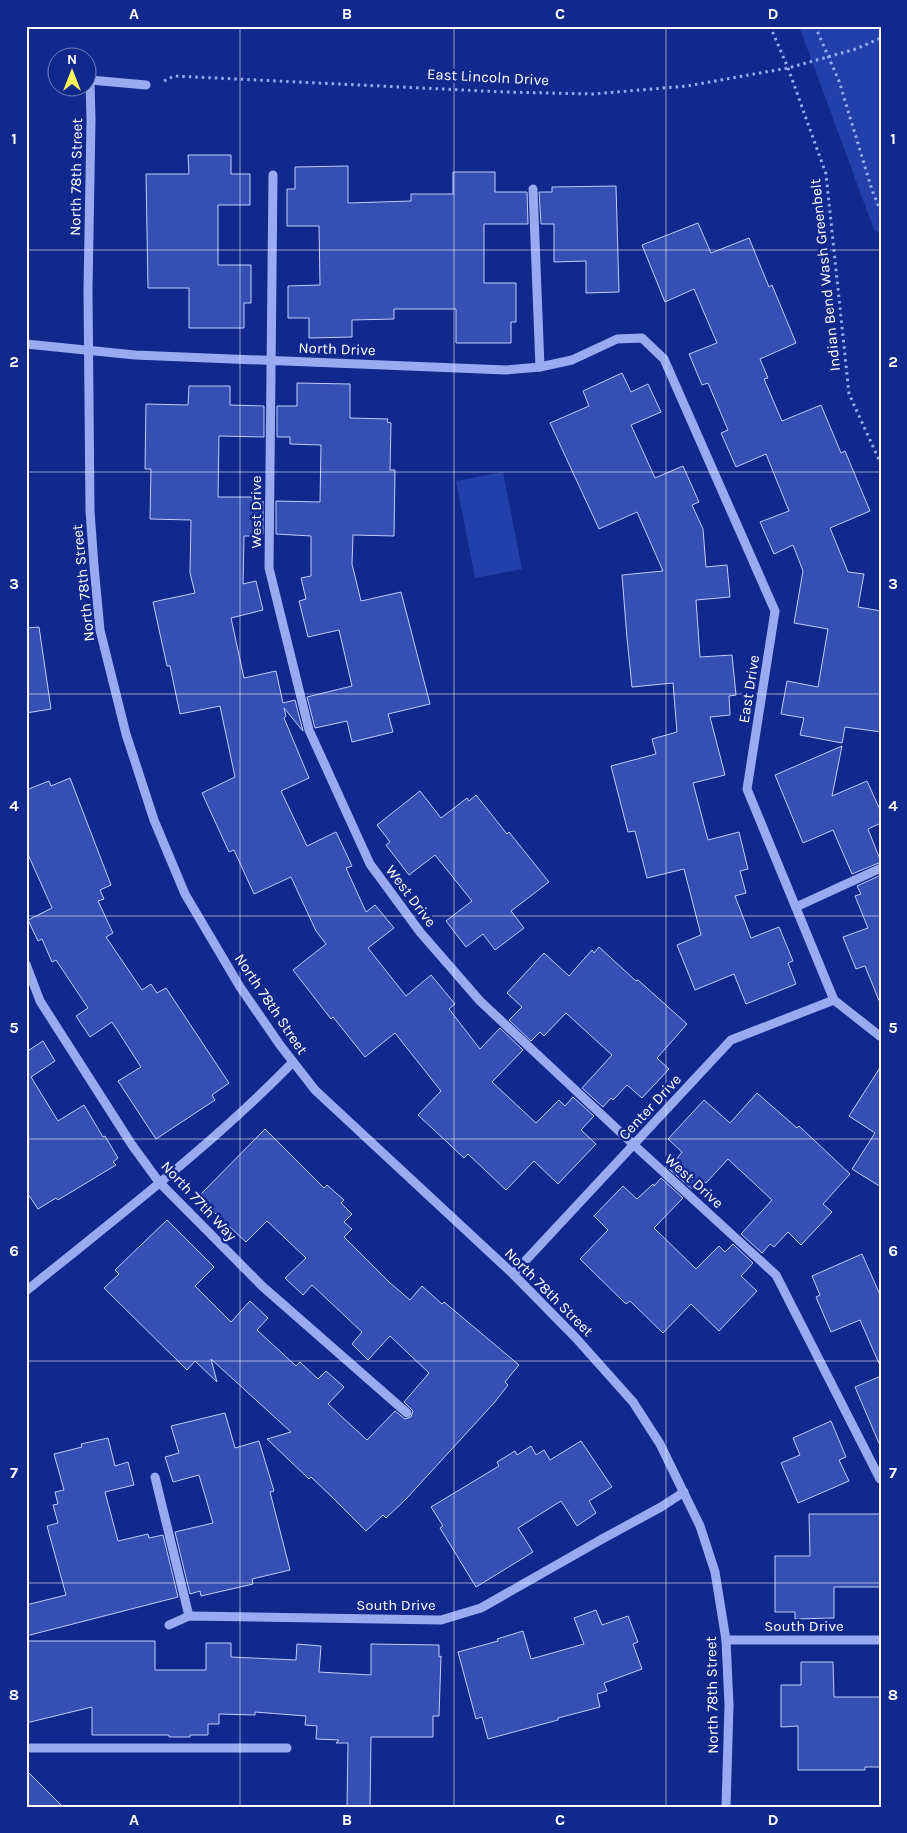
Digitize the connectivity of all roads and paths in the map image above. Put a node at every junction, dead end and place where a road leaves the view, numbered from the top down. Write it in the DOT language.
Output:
graph roads {
  1 [pos="770,26"];
  2 [pos="815,26"];
  3 [pos="881,38"];
  4 [pos="829,57"];
  5 [pos="788,68"];
  6 [pos="146,84"];
  7 [pos="273,175"];
  8 [pos="533,189"];
  9 [pos="881,212"];
  10 [pos="642,338"];
  11 [pos="26,344"];
  12 [pos="88,349"];
  13 [pos="271,360"];
  14 [pos="540,367"];
  15 [pos="881,464"];
  16 [pos="881,868"];
  17 [pos="796,906"];
  18 [pos="26,964"];
  19 [pos="834,1000"];
  20 [pos="881,1037"];
  21 [pos="293,1062"];
  22 [pos="634,1145"];
  23 [pos="159,1182"];
  24 [pos="513,1274"];
  25 [pos="26,1291"];
  26 [pos="407,1413"];
  27 [pos="155,1477"];
  28 [pos="880,1479"];
  29 [pos="684,1492"];
  30 [pos="189,1616"];
  31 [pos="169,1626"];
  32 [pos="726,1640"];
  33 [pos="881,1640"];
  34 [pos="26,1748"];
  35 [pos="287,1748"];
  36 [pos="726,1807"];
  1 -- 5 [label="path, Indian Bend Wash Greenbelt"];
  2 -- 4 [label="path"];
  3 -- 4 [label="path, East Lincoln Drive"];
  4 -- 5 [label="path, East Lincoln Drive"];
  4 -- 9 [label="path"];
  5 -- 6 [label="path, East Lincoln Drive"];
  5 -- 15 [label="path, Indian Bend Wash Greenbelt"];
  6 -- 12 [label="street, North 78th Street"];
  7 -- 13 [label="street, West Drive"];
  8 -- 14 [label="street"];
  10 -- 14 [label="street, North Drive"];
  10 -- 17 [label="street, East Drive"];
  11 -- 12 [label="street, North Drive"];
  12 -- 13 [label="street, North Drive"];
  12 -- 21 [label="street, North 78th Street"];
  13 -- 14 [label="street, North Drive"];
  13 -- 22 [label="street, West Drive"];
  16 -- 17 [label="street"];
  17 -- 19 [label="street, East Drive"];
  18 -- 23 [label="street, North 77th Way"];
  19 -- 20 [label="street, East Drive"];
  19 -- 22 [label="street, Center Drive"];
  21 -- 23 [label="street"];
  21 -- 24 [label="street, North 78th Street"];
  22 -- 24 [label="street, Center Drive"];
  22 -- 28 [label="street, West Drive"];
  23 -- 25 [label="street"];
  23 -- 26 [label="street, North 77th Way"];
  24 -- 29 [label="street, North 78th Street"];
  27 -- 30 [label="street"];
  29 -- 30 [label="street, South Drive"];
  29 -- 32 [label="street, North 78th Street"];
  30 -- 31 [label="street, South Drive"];
  32 -- 33 [label="street, South Drive"];
  32 -- 36 [label="street, North 78th Street"];
  34 -- 35 [label="street"];
}
